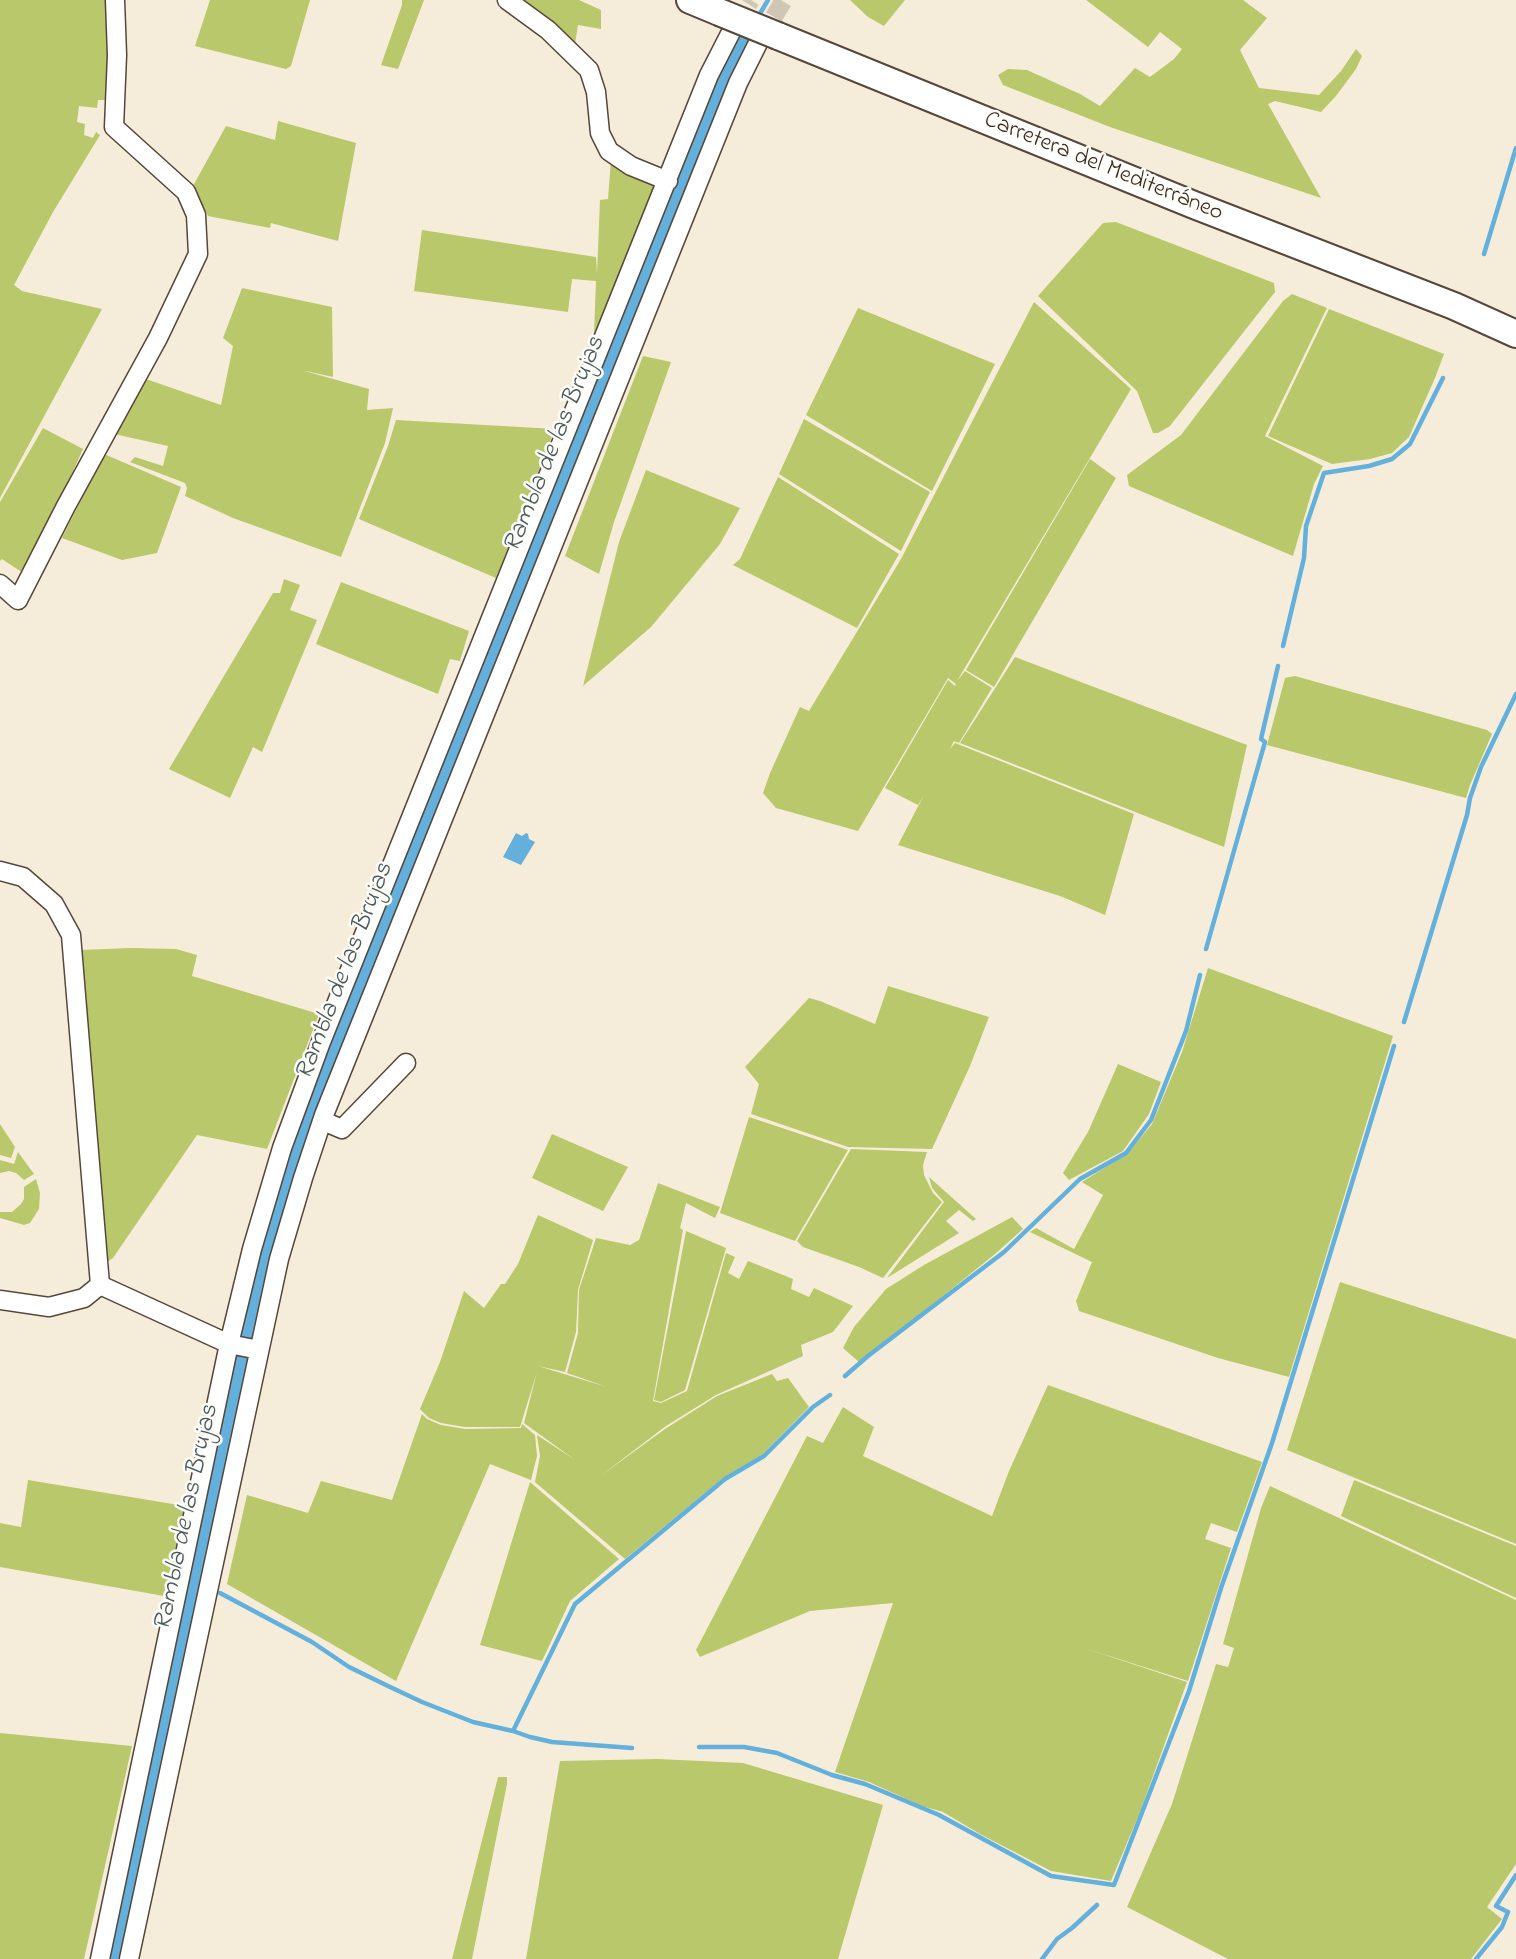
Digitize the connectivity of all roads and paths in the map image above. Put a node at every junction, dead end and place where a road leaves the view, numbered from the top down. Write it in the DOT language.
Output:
graph roads {
  1 [pos="115,0"];
  2 [pos="507,0"];
  3 [pos="690,0"];
  4 [pos="725,22"];
  5 [pos="768,39"];
  6 [pos="668,181"];
  7 [pos="1454,306"];
  8 [pos="1516,320"];
  9 [pos="1516,334"];
  10 [pos="0,584"];
  11 [pos="0,871"];
  12 [pos="406,1063"];
  13 [pos="323,1121"];
  14 [pos="100,1285"];
  15 [pos="0,1300"];
  16 [pos="232,1344"];
  17 [pos="257,1349"];
  18 [pos="100,1959"];
  19 [pos="129,1959"];
  1 -- 10 [label="street"];
  2 -- 6 [label="street"];
  3 -- 4 [label="highway, Carretera del Mediterráneo"];
  4 -- 5 [label="highway, Carretera del Mediterráneo, bridge"];
  4 -- 6 [label="street"];
  5 -- 7 [label="highway, Carretera del Mediterráneo"];
  5 -- 13 [label="street"];
  6 -- 16 [label="street"];
  7 -- 8 [label="highway"];
  7 -- 9 [label="highway, Carretera del Mediterráneo"];
  11 -- 14 [label="street"];
  12 -- 13 [label="street"];
  13 -- 17 [label="street"];
  14 -- 15 [label="street"];
  14 -- 16 [label="street"];
  16 -- 17 [label="street"];
  16 -- 18 [label="street"];
  17 -- 19 [label="street"];
}
